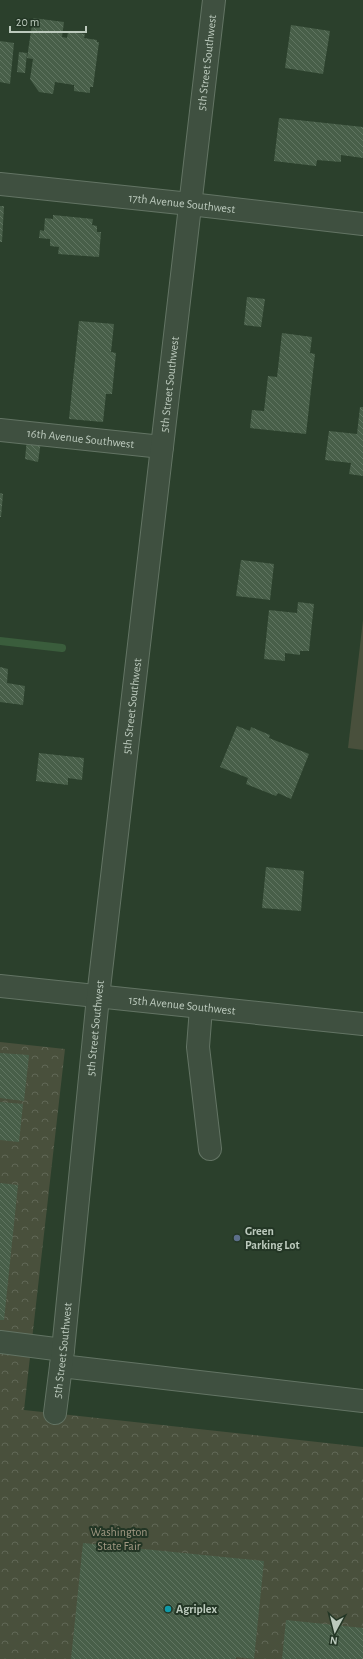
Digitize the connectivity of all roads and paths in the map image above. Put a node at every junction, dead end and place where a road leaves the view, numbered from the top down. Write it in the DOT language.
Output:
graph roads {
  1 [pos="214,0"];
  2 [pos="0,184"];
  3 [pos="190,204"];
  4 [pos="363,224"];
  5 [pos="0,430"];
  6 [pos="162,447"];
  7 [pos="0,986"];
  8 [pos="98,997"];
  9 [pos="201,1008"];
  10 [pos="363,1024"];
  11 [pos="210,1148"];
  12 [pos="0,1342"];
  13 [pos="62,1358"];
  14 [pos="363,1401"];
  15 [pos="55,1412"];
  1 -- 3 [label="street, 5th Street Southwest"];
  2 -- 3 [label="street, 17th Avenue Southwest"];
  3 -- 4 [label="street, 17th Avenue Southwest"];
  3 -- 6 [label="street, 5th Street Southwest"];
  5 -- 6 [label="street, 16th Avenue Southwest"];
  6 -- 8 [label="street, 5th Street Southwest"];
  7 -- 8 [label="street, 15th Avenue Southwest"];
  8 -- 9 [label="street, 15th Avenue Southwest"];
  8 -- 13 [label="street, 5th Street Southwest"];
  9 -- 10 [label="street, 15th Avenue Southwest"];
  9 -- 11 [label="street"];
  12 -- 13 [label="street"];
  13 -- 14 [label="street"];
  13 -- 15 [label="street, 5th Street Southwest"];
}
